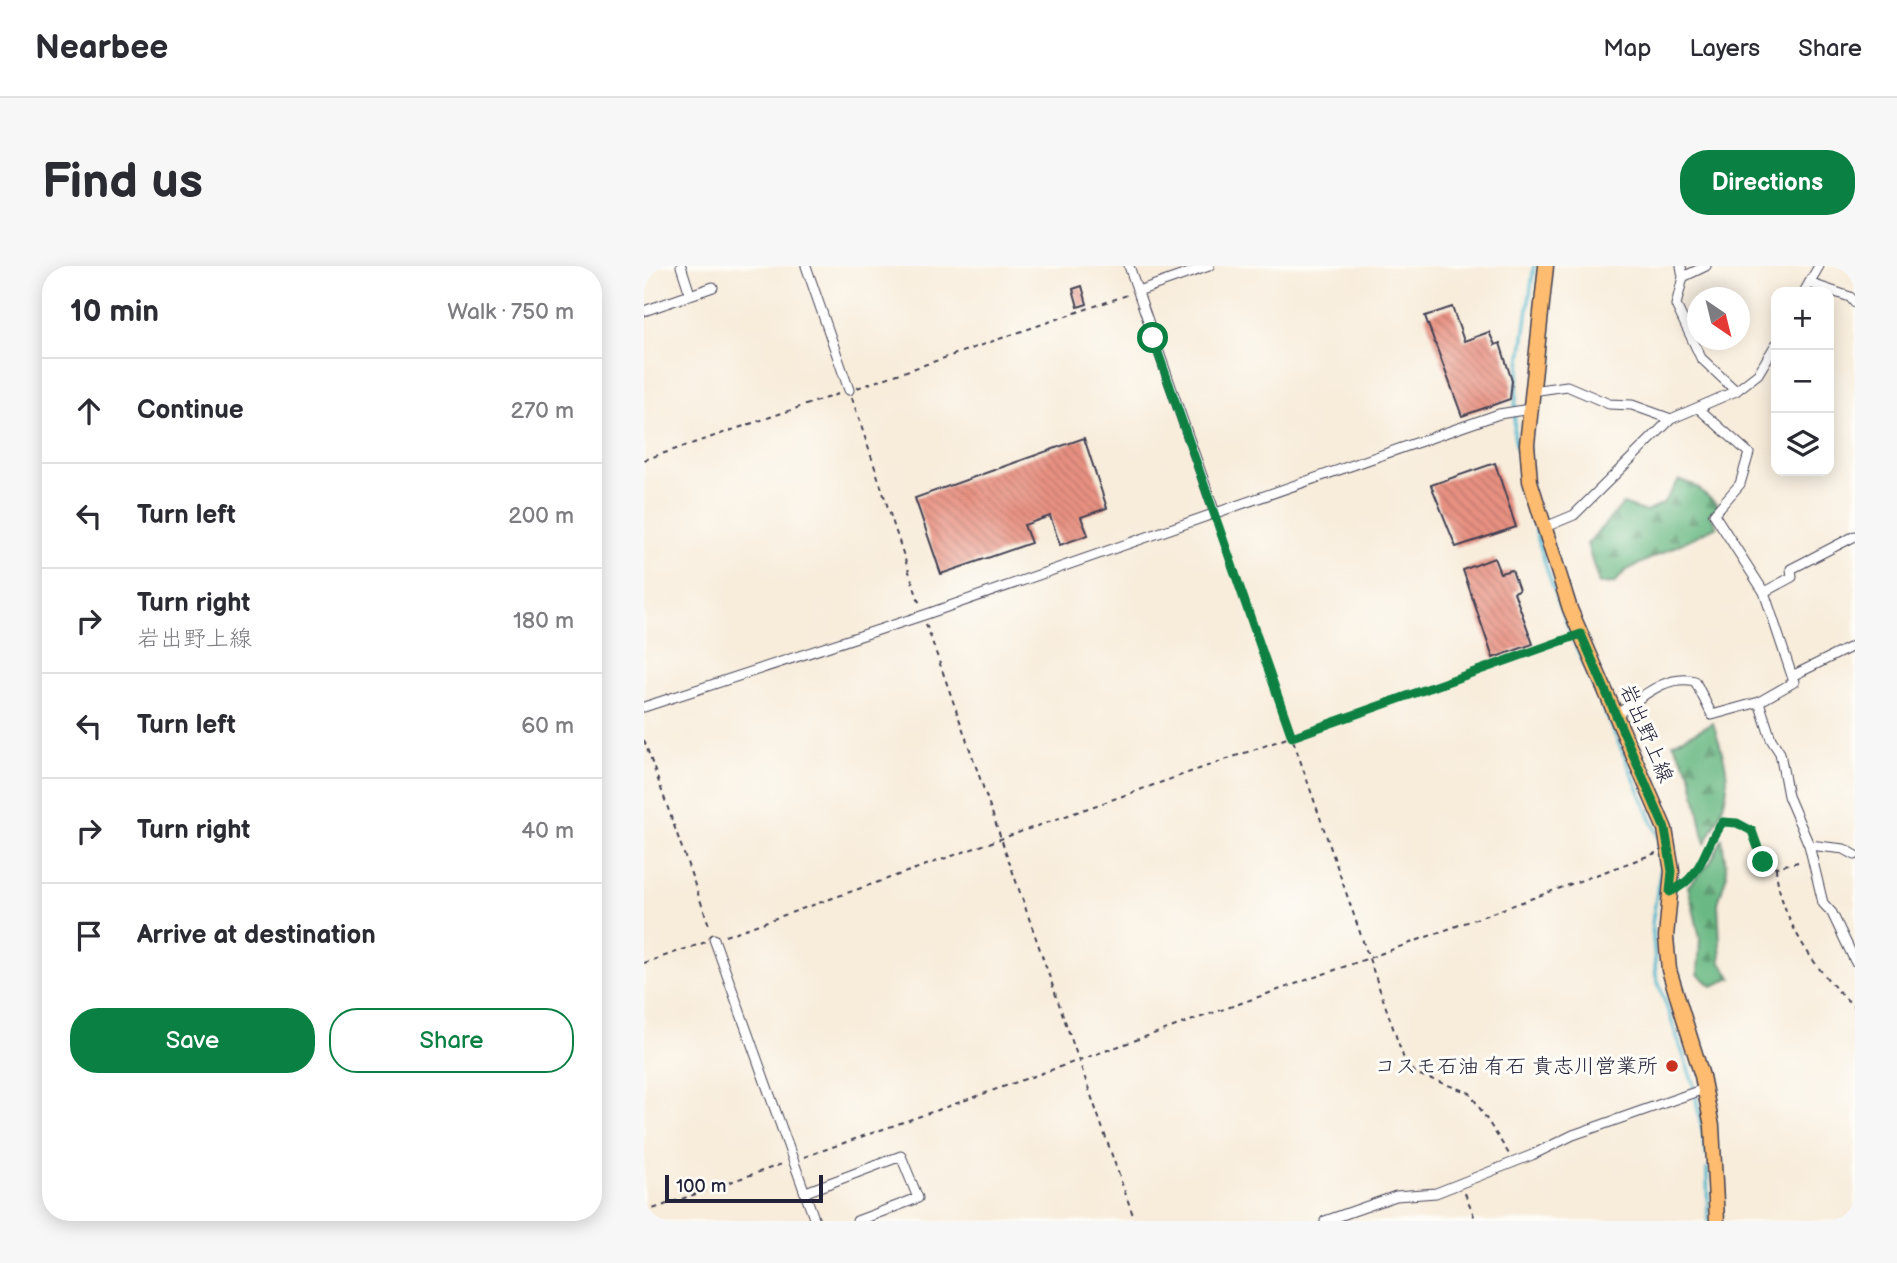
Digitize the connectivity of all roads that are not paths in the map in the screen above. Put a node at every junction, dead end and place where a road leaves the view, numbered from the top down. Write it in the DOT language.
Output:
graph roads {
  1 [pos="681,266"];
  2 [pos="806,266"];
  3 [pos="1129,266"];
  4 [pos="1209,266"];
  5 [pos="1546,266"];
  6 [pos="1681,266"];
  7 [pos="1706,266"];
  8 [pos="1819,266"];
  9 [pos="1683,277"];
  10 [pos="1809,283"];
  11 [pos="713,287"];
  12 [pos="1807,287"];
  13 [pos="1138,291"];
  14 [pos="690,293"];
  15 [pos="1855,303"];
  16 [pos="645,309"];
  17 [pos="1772,350"];
  18 [pos="849,390"];
  19 [pos="1532,391"];
  20 [pos="1736,391"];
  21 [pos="1698,408"];
  22 [pos="1530,410"];
  23 [pos="1671,419"];
  24 [pos="1215,513"];
  25 [pos="1543,527"];
  26 [pos="1855,536"];
  27 [pos="1764,592"];
  28 [pos="1855,645"];
  29 [pos="1792,676"];
  30 [pos="1759,702"];
  31 [pos="644,707"];
  32 [pos="1616,715"];
  33 [pos="1809,845"];
  34 [pos="1855,855"];
  35 [pos="714,939"];
  36 [pos="1855,961"];
  37 [pos="1704,1089"];
  38 [pos="806,1192"];
  39 [pos="815,1221"];
  40 [pos="857,1221"];
  41 [pos="1325,1221"];
  42 [pos="1717,1221"];
  1 -- 14 [label="street"];
  2 -- 18 [label="street"];
  3 -- 13 [label="street"];
  4 -- 13 [label="street"];
  5 -- 19 [label="main road, 岩出野上線"];
  6 -- 9 [label="street"];
  7 -- 9 [label="street"];
  8 -- 10 [label="street"];
  9 -- 20 [label="street"];
  10 -- 12 [label="street"];
  10 -- 15 [label="street"];
  11 -- 14 [label="street"];
  13 -- 24 [label="street"];
  14 -- 16 [label="street"];
  17 -- 20 [label="street"];
  19 -- 22 [label="main road, 岩出野上線"];
  19 -- 23 [label="street"];
  20 -- 21 [label="street"];
  21 -- 23 [label="street"];
  21 -- 27 [label="street"];
  22 -- 24 [label="street"];
  22 -- 25 [label="main road, 岩出野上線"];
  23 -- 25 [label="street"];
  24 -- 31 [label="street"];
  25 -- 32 [label="main road, 岩出野上線"];
  26 -- 27 [label="street"];
  27 -- 29 [label="street"];
  28 -- 29 [label="street"];
  29 -- 30 [label="street"];
  30 -- 32 [label="street"];
  30 -- 33 [label="street"];
  32 -- 37 [label="main road, 岩出野上線"];
  33 -- 34 [label="street"];
  33 -- 36 [label="street"];
  35 -- 38 [label="street"];
  37 -- 41 [label="street"];
  37 -- 42 [label="main road, 岩出野上線"];
  38 -- 39 [label="street"];
  38 -- 40 [label="street"];
}
